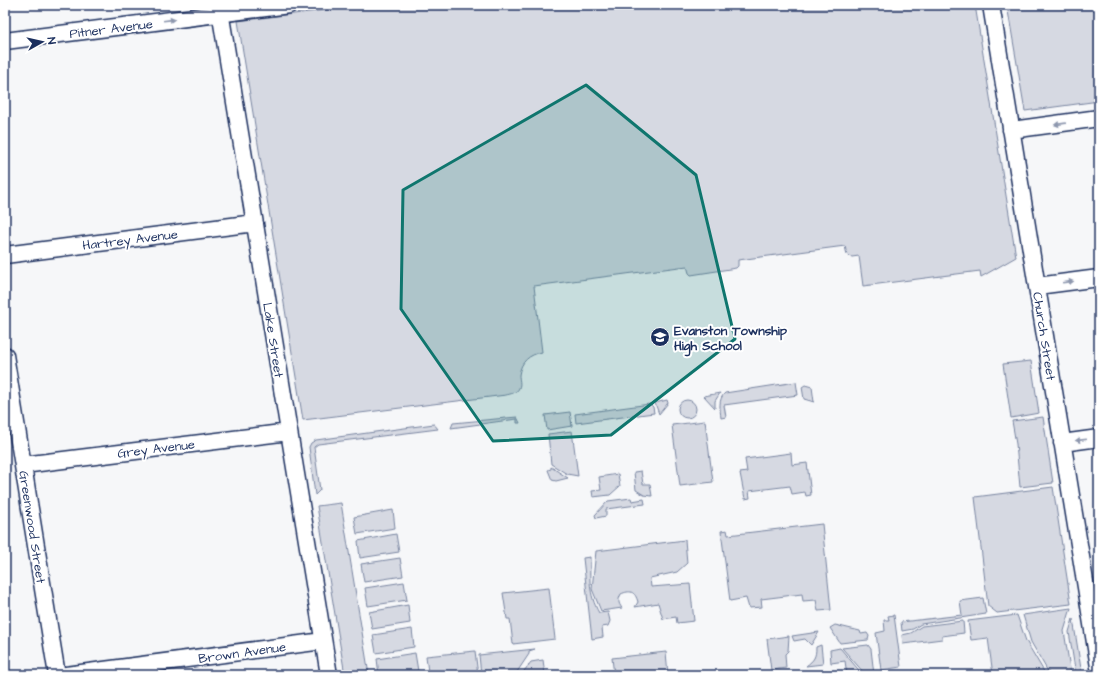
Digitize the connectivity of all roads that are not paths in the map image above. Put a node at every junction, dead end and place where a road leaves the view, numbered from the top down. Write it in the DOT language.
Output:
graph roads {
  1 [pos="289,5"];
  2 [pos="991,5"];
  3 [pos="220,10"];
  4 [pos="5,41"];
  5 [pos="1099,118"];
  6 [pos="1011,130"];
  7 [pos="255,223"];
  8 [pos="5,255"];
  9 [pos="1099,278"];
  10 [pos="1037,286"];
  11 [pos="5,355"];
  12 [pos="289,432"];
  13 [pos="1099,438"];
  14 [pos="1062,443"];
  15 [pos="23,465"];
  16 [pos="1093,598"];
  17 [pos="324,641"];
  18 [pos="1099,667"];
  19 [pos="57,675"];
  20 [pos="66,675"];
  21 [pos="329,675"];
  1 -- 3 [label="street, Pitner Avenue"];
  2 -- 6 [label="street, Church Street"];
  4 -- 3 [label="street, Pitner Avenue, one-way"];
  3 -- 7 [label="street, Lake Street"];
  5 -- 6 [label="street, one-way"];
  6 -- 10 [label="street, Church Street"];
  7 -- 8 [label="street, Hartrey Avenue"];
  7 -- 12 [label="street, Lake Street"];
  10 -- 9 [label="street, one-way"];
  10 -- 14 [label="street, Church Street"];
  11 -- 15 [label="street, Greenwood Street"];
  12 -- 15 [label="street, Grey Avenue"];
  12 -- 17 [label="street, Lake Street"];
  13 -- 14 [label="street, one-way"];
  14 -- 16 [label="street, Church Street"];
  15 -- 19 [label="street, Greenwood Street"];
  16 -- 18 [label="street, Church Street"];
  17 -- 20 [label="street, Brown Avenue"];
  17 -- 21 [label="street, Lake Street"];
}
